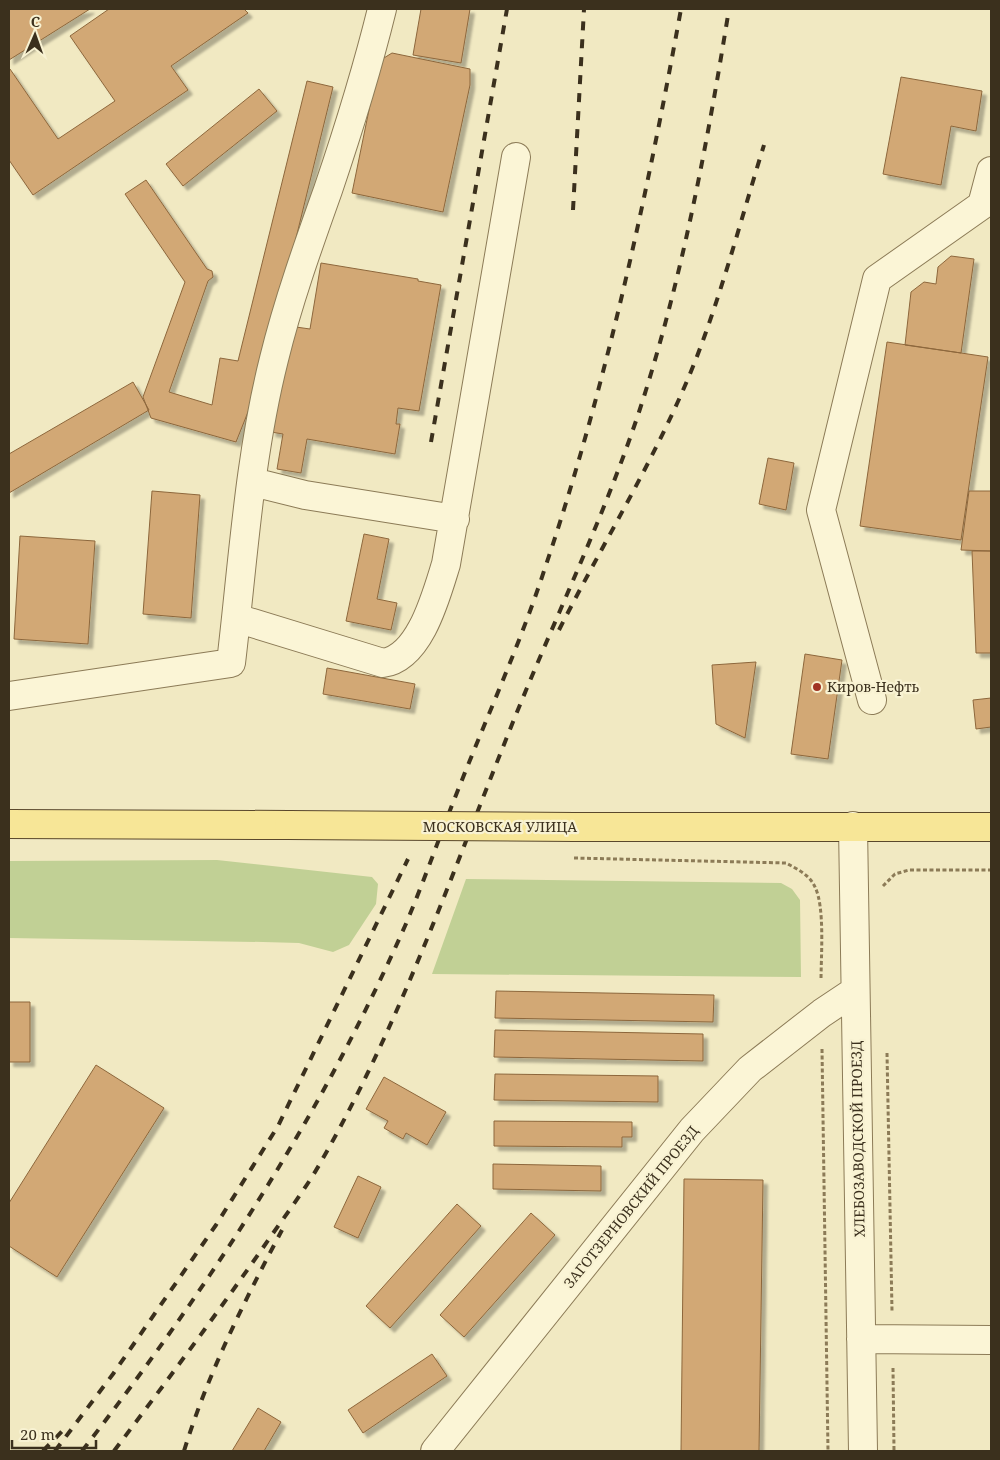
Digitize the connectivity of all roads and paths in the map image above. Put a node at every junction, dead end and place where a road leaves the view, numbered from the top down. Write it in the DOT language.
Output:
graph roads {
  1 [pos="382,9"];
  2 [pos="516,157"];
  3 [pos="991,171"];
  4 [pos="253,482"];
  5 [pos="455,519"];
  6 [pos="236,618"];
  7 [pos="9,696"];
  8 [pos="872,700"];
  9 [pos="9,824"];
  10 [pos="853,826"];
  11 [pos="991,827"];
  12 [pos="991,870"];
  13 [pos="883,894"];
  14 [pos="855,991"];
  15 [pos="887,1050"];
  16 [pos="862,1339"];
  17 [pos="892,1339"];
  18 [pos="991,1340"];
  19 [pos="435,1451"];
  20 [pos="863,1451"];
  21 [pos="894,1451"];
  1 -- 4 [label="street"];
  2 -- 5 [label="street"];
  3 -- 8 [label="street"];
  4 -- 5 [label="street"];
  4 -- 6 [label="street"];
  5 -- 6 [label="street"];
  6 -- 7 [label="street"];
  9 -- 10 [label="main road, МОСКОВСКАЯ УЛИЦА, bridge"];
  10 -- 11 [label="main road, МОСКОВСКАЯ УЛИЦА"];
  10 -- 14 [label="street, ХЛЕБОЗАВОДСКОЙ ПРОЕЗД"];
  12 -- 13 [label="path"];
  14 -- 16 [label="street, ХЛЕБОЗАВОДСКОЙ ПРОЕЗД"];
  14 -- 19 [label="street, ЗАГОТЗЕРНОВСКИЙ ПРОЕЗД"];
  15 -- 17 [label="path"];
  16 -- 17 [label="street"];
  16 -- 20 [label="street, ХЛЕБОЗАВОДСКОЙ ПРОЕЗД"];
  17 -- 18 [label="street"];
  17 -- 21 [label="path"];
}
